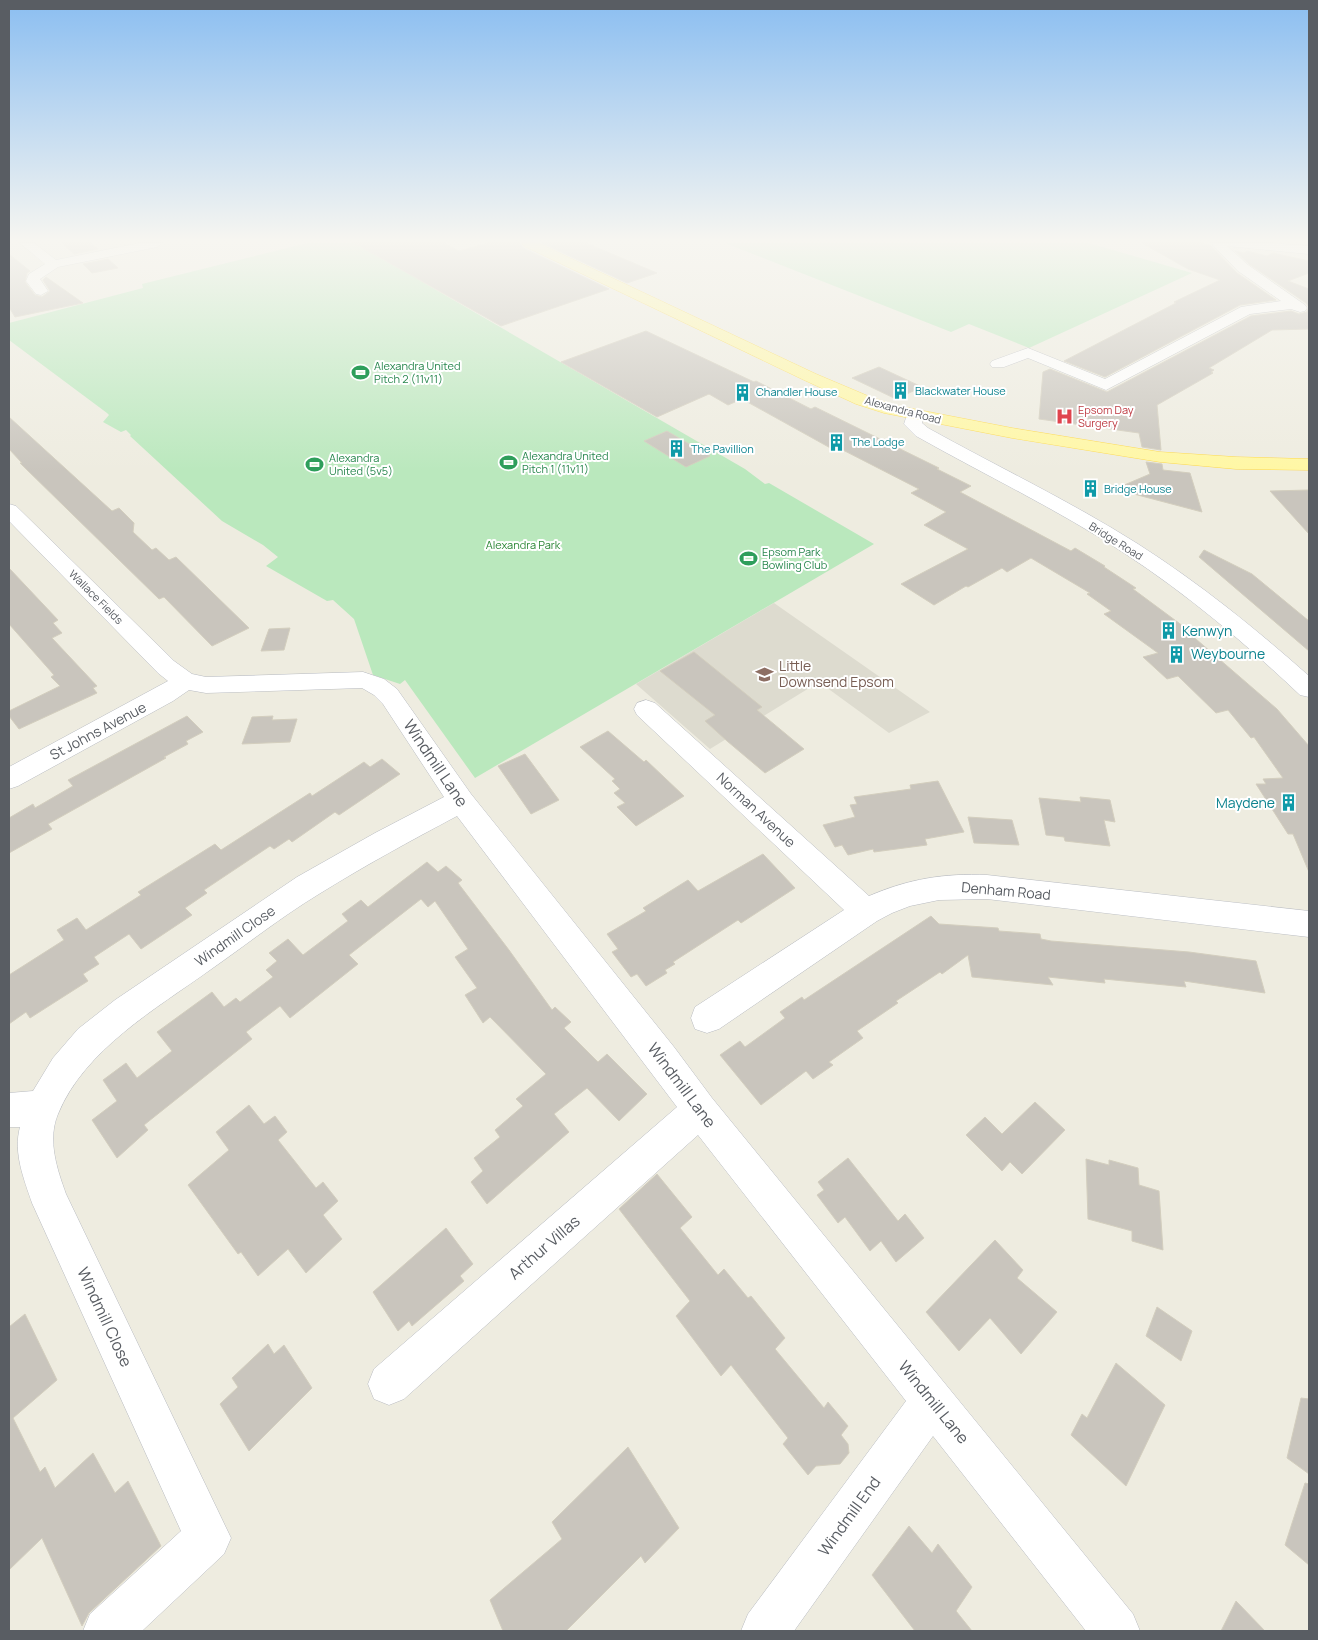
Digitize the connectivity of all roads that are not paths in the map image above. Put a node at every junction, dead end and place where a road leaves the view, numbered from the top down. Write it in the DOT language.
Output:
graph roads {
  1 [pos="690,320"];
  2 [pos="1228,320"];
  3 [pos="998,364"];
  4 [pos="914,416"];
  5 [pos="1309,465"];
  6 [pos="9,510"];
  7 [pos="185,681"];
  8 [pos="1309,689"];
  9 [pos="646,709"];
  10 [pos="9,779"];
  11 [pos="461,801"];
  12 [pos="866,912"];
  13 [pos="1309,924"];
  14 [pos="707,1018"];
  15 [pos="25,1109"];
  16 [pos="700,1110"];
  17 [pos="388,1384"];
  18 [pos="932,1401"];
  19 [pos="107,1631"];
  20 [pos="765,1631"];
  21 [pos="1116,1631"];
  1 -- 4 [label="main road, Alexandra Road"];
  2 -- 3 [label="street"];
  4 -- 5 [label="main road, Alexandra Road"];
  4 -- 8 [label="street, Bridge Road"];
  6 -- 7 [label="street, Wallace Fields"];
  7 -- 10 [label="street, St Johns Avenue"];
  7 -- 11 [label="street, Windmill Lane"];
  9 -- 12 [label="street, Norman Avenue"];
  11 -- 15 [label="street, Windmill Close"];
  11 -- 16 [label="street, Windmill Lane"];
  12 -- 13 [label="street, Denham Road"];
  12 -- 14 [label="street, Denham Road"];
  15 -- 19 [label="street, Windmill Close"];
  16 -- 17 [label="street, Arthur Villas"];
  16 -- 18 [label="street, Windmill Lane"];
  18 -- 20 [label="street, Windmill End"];
  18 -- 21 [label="street, Windmill Lane"];
}
